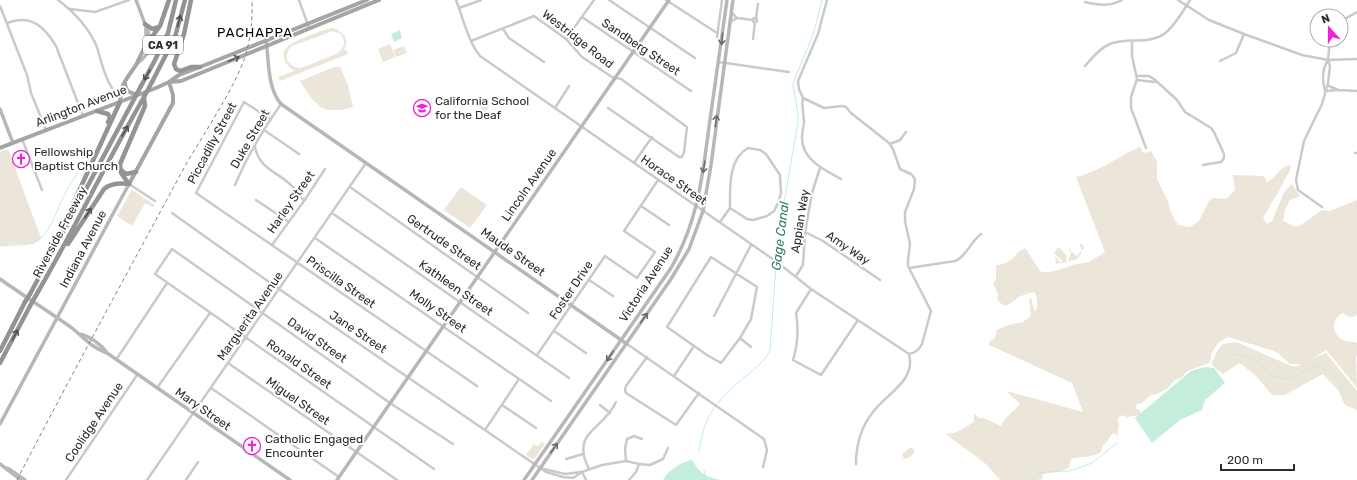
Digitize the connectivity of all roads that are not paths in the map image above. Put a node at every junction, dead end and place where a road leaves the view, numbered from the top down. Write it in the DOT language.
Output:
graph roads {
  1 [pos="58,0"];
  2 [pos="129,0"];
  3 [pos="136,0"];
  4 [pos="169,0"];
  5 [pos="176,0"];
  6 [pos="185,0"];
  7 [pos="191,0"];
  8 [pos="299,0"];
  9 [pos="367,0"];
  10 [pos="379,0"];
  11 [pos="456,0"];
  12 [pos="481,0"];
  13 [pos="594,0"];
  14 [pos="609,0"];
  15 [pos="668,0"];
  16 [pos="722,0"];
  17 [pos="727,0"];
  18 [pos="733,0"];
  19 [pos="827,0"];
  20 [pos="1122,0"];
  21 [pos="1178,0"];
  22 [pos="1190,0"];
  23 [pos="1085,2"];
  24 [pos="758,4"];
  25 [pos="1187,5"];
  26 [pos="0,6"];
  27 [pos="459,8"];
  28 [pos="70,9"];
  29 [pos="732,12"];
  30 [pos="582,17"];
  31 [pos="737,18"];
  32 [pos="755,20"];
  33 [pos="730,22"];
  34 [pos="7,23"];
  35 [pos="145,24"];
  36 [pos="160,26"];
  37 [pos="309,26"];
  38 [pos="650,28"];
  39 [pos="503,29"];
  40 [pos="1244,34"];
  41 [pos="150,38"];
  42 [pos="566,39"];
  43 [pos="266,40"];
  44 [pos="753,40"];
  45 [pos="471,41"];
  46 [pos="1132,41"];
  47 [pos="146,45"];
  48 [pos="267,46"];
  49 [pos="1329,48"];
  50 [pos="633,52"];
  51 [pos="695,58"];
  52 [pos="1357,59"];
  53 [pos="1328,60"];
  54 [pos="1220,61"];
  55 [pos="544,62"];
  56 [pos="719,62"];
  57 [pos="137,63"];
  58 [pos="724,63"];
  59 [pos="200,66"];
  60 [pos="1086,66"];
  61 [pos="788,72"];
  62 [pos="1137,76"];
  63 [pos="616,78"];
  64 [pos="1137,80"];
  65 [pos="125,81"];
  66 [pos="169,82"];
  67 [pos="1156,82"];
  68 [pos="1327,85"];
  69 [pos="569,86"];
  70 [pos="112,88"];
  71 [pos="1338,90"];
  72 [pos="691,91"];
  73 [pos="1326,91"];
  74 [pos="1357,92"];
  75 [pos="139,94"];
  76 [pos="144,97"];
  77 [pos="803,98"];
  78 [pos="120,102"];
  79 [pos="281,104"];
  80 [pos="555,108"];
  81 [pos="608,108"];
  82 [pos="0,109"];
  83 [pos="97,111"];
  84 [pos="83,117"];
  85 [pos="270,119"];
  86 [pos="582,127"];
  87 [pos="46,130"];
  88 [pos="106,130"];
  89 [pos="264,130"];
  90 [pos="906,132"];
  91 [pos="652,138"];
  92 [pos="22,139"];
  93 [pos="13,143"];
  94 [pos="890,144"];
  95 [pos="254,146"];
  96 [pos="0,148"];
  97 [pos="1146,148"];
  98 [pos="300,154"];
  99 [pos="366,162"];
  100 [pos="634,163"];
  101 [pos="1203,165"];
  102 [pos="120,168"];
  103 [pos="820,168"];
  104 [pos="325,169"];
  105 [pos="136,172"];
  106 [pos="658,180"];
  107 [pos="841,180"];
  108 [pos="129,184"];
  109 [pos="235,185"];
  110 [pos="350,187"];
  111 [pos="42,190"];
  112 [pos="196,193"];
  113 [pos="256,200"];
  114 [pos="156,201"];
  115 [pos="304,201"];
  116 [pos="641,206"];
  117 [pos="696,206"];
  118 [pos="1322,207"];
  119 [pos="730,208"];
  120 [pos="703,211"];
  121 [pos="172,213"];
  122 [pos="332,213"];
  123 [pos="289,222"];
  124 [pos="720,222"];
  125 [pos="66,225"];
  126 [pos="669,225"];
  127 [pos="805,232"];
  128 [pos="981,234"];
  129 [pos="315,238"];
  130 [pos="751,244"];
  131 [pos="272,245"];
  132 [pos="61,252"];
  133 [pos="495,252"];
  134 [pos="297,263"];
  135 [pos="909,268"];
  136 [pos="155,274"];
  137 [pos="737,274"];
  138 [pos="796,276"];
  139 [pos="477,277"];
  140 [pos="0,279"];
  141 [pos="589,280"];
  142 [pos="880,280"];
  143 [pos="167,283"];
  144 [pos="280,289"];
  145 [pos="811,289"];
  146 [pos="613,296"];
  147 [pos="460,302"];
  148 [pos="572,305"];
  149 [pos="210,313"];
  150 [pos="263,313"];
  151 [pos="528,313"];
  152 [pos="714,316"];
  153 [pos="58,319"];
  154 [pos="858,320"];
  155 [pos="444,326"];
  156 [pos="554,331"];
  157 [pos="246,338"];
  158 [pos="740,338"];
  159 [pos="621,340"];
  160 [pos="627,344"];
  161 [pos="694,346"];
  162 [pos="752,347"];
  163 [pos="0,351"];
  164 [pos="426,351"];
  165 [pos="586,353"];
  166 [pos="913,353"];
  167 [pos="909,354"];
  168 [pos="537,355"];
  169 [pos="646,357"];
  170 [pos="910,358"];
  171 [pos="116,360"];
  172 [pos="0,363"];
  173 [pos="228,363"];
  174 [pos="137,375"];
  175 [pos="674,376"];
  176 [pos="408,377"];
  177 [pos="569,378"];
  178 [pos="519,379"];
  179 [pos="477,386"];
  180 [pos="211,388"];
  181 [pos="157,389"];
  182 [pos="699,393"];
  183 [pos="551,401"];
  184 [pos="616,402"];
  185 [pos="390,403"];
  186 [pos="502,405"];
  187 [pos="600,405"];
  188 [pos="610,412"];
  189 [pos="193,414"];
  190 [pos="0,424"];
  191 [pos="373,427"];
  192 [pos="536,428"];
  193 [pos="484,430"];
  194 [pos="642,439"];
  195 [pos="453,444"];
  196 [pos="668,448"];
  197 [pos="356,452"];
  198 [pos="583,454"];
  199 [pos="566,459"];
  200 [pos="626,461"];
  201 [pos="198,462"];
  202 [pos="0,464"];
  203 [pos="639,464"];
  204 [pos="856,464"];
  205 [pos="535,465"];
  206 [pos="763,467"];
  207 [pos="6,468"];
  208 [pos="540,468"];
  209 [pos="434,469"];
  210 [pos="589,469"];
  211 [pos="582,472"];
  212 [pos="338,478"];
  213 [pos="21,480"];
  214 [pos="25,480"];
  215 [pos="66,480"];
  216 [pos="147,480"];
  217 [pos="186,480"];
  218 [pos="290,480"];
  219 [pos="397,480"];
  220 [pos="524,480"];
  221 [pos="532,480"];
  222 [pos="586,480"];
  223 [pos="629,480"];
  1 -- 28 [label="street"];
  2 -- 28 [label="street"];
  3 -- 35 [label="main road"];
  4 -- 36 [label="highway"];
  5 -- 125 [label="highway, Riverside Freeway / CA 91, one-way, bridge"];
  76 -- 6 [label="highway, Riverside Freeway / CA 91, one-way, bridge"];
  7 -- 59 [label="highway"];
  8 -- 37 [label="street"];
  9 -- 37 [label="main road, Arlington Avenue"];
  10 -- 37 [label="main road, Arlington Avenue"];
  11 -- 27 [label="street, Horace Street"];
  12 -- 27 [label="street"];
  13 -- 30 [label="street"];
  14 -- 38 [label="street"];
  15 -- 16 [label="street"];
  15 -- 38 [label="main road, Lincoln Avenue"];
  17 -- 56 [label="main road, Victoria Avenue, one-way"];
  18 -- 29 [label="main road, Victoria Avenue"];
  19 -- 77 [label="street"];
  20 -- 23 [label="street"];
  21 -- 25 [label="street"];
  22 -- 25 [label="street"];
  24 -- 32 [label="street"];
  25 -- 40 [label="street"];
  25 -- 46 [label="street"];
  26 -- 34 [label="street"];
  27 -- 45 [label="street, Horace Street"];
  28 -- 70 [label="street"];
  29 -- 31 [label="street"];
  29 -- 33 [label="main road, Victoria Avenue"];
  30 -- 42 [label="street"];
  30 -- 50 [label="street, Sandberg Street"];
  31 -- 32 [label="street"];
  31 -- 33 [label="street"];
  32 -- 44 [label="street"];
  33 -- 58 [label="main road, Victoria Avenue"];
  34 -- 84 [label="street"];
  34 -- 87 [label="street"];
  35 -- 36 [label="highway"];
  35 -- 41 [label="main road"];
  35 -- 47 [label="main road"];
  36 -- 41 [label="highway"];
  37 -- 43 [label="main road, Arlington Avenue"];
  37 -- 48 [label="main road, Arlington Avenue"];
  38 -- 50 [label="main road, Lincoln Avenue"];
  38 -- 51 [label="street"];
  39 -- 42 [label="street, Westridge Road"];
  39 -- 45 [label="street, Westridge Road"];
  39 -- 55 [label="street"];
  40 -- 53 [label="street"];
  40 -- 54 [label="street"];
  41 -- 47 [label="highway"];
  41 -- 57 [label="main road"];
  42 -- 63 [label="street, Westridge Road"];
  43 -- 48 [label="main road, Maude Street"];
  43 -- 59 [label="main road, Arlington Avenue"];
  45 -- 80 [label="street, Horace Street"];
  46 -- 60 [label="street"];
  46 -- 62 [label="street"];
  47 -- 57 [label="main road"];
  66 -- 48 [label="main road, Arlington Avenue, one-way"];
  48 -- 79 [label="main road, Maude Street"];
  49 -- 53 [label="street"];
  50 -- 63 [label="main road, Lincoln Avenue"];
  50 -- 72 [label="street, Sandberg Street"];
  52 -- 53 [label="street"];
  53 -- 68 [label="street"];
  53 -- 73 [label="street"];
  56 -- 58 [label="street"];
  56 -- 117 [label="main road, Victoria Avenue, one-way"];
  57 -- 65 [label="main road"];
  58 -- 61 [label="street"];
  120 -- 58 [label="main road, Victoria Avenue, one-way"];
  59 -- 66 [label="main road, Arlington Avenue"];
  62 -- 64 [label="street"];
  62 -- 67 [label="street"];
  63 -- 86 [label="main road, Lincoln Avenue"];
  63 -- 91 [label="street, Westridge Road"];
  64 -- 67 [label="street"];
  64 -- 97 [label="street"];
  65 -- 75 [label="main road"];
  65 -- 78 [label="main road"];
  66 -- 75 [label="main road, Arlington Avenue"];
  66 -- 105 [label="main road, Indiana Avenue"];
  67 -- 101 [label="street"];
  68 -- 71 [label="street"];
  68 -- 73 [label="street"];
  69 -- 80 [label="street"];
  71 -- 73 [label="street"];
  71 -- 74 [label="street"];
  73 -- 118 [label="street"];
  75 -- 78 [label="main road, Arlington Avenue"];
  76 -- 102 [label="highway"];
  132 -- 76 [label="highway, Riverside Freeway / CA 91, one-way"];
  77 -- 94 [label="street"];
  77 -- 103 [label="street"];
  78 -- 83 [label="main road, Arlington Avenue"];
  78 -- 88 [label="highway"];
  79 -- 85 [label="street, Duke Street"];
  79 -- 99 [label="main road, Maude Street"];
  80 -- 86 [label="street, Horace Street"];
  81 -- 91 [label="street"];
  82 -- 93 [label="main road"];
  83 -- 84 [label="main road, Arlington Avenue"];
  83 -- 88 [label="highway"];
  84 -- 87 [label="main road, Arlington Avenue"];
  85 -- 89 [label="street, Duke Street"];
  85 -- 112 [label="street, Piccadilly Street"];
  86 -- 100 [label="street, Horace Street"];
  86 -- 133 [label="main road, Lincoln Avenue"];
  87 -- 92 [label="main road, Arlington Avenue"];
  88 -- 125 [label="highway"];
  89 -- 95 [label="street, Duke Street"];
  89 -- 98 [label="street"];
  90 -- 94 [label="street"];
  91 -- 100 [label="street"];
  92 -- 93 [label="main road, Arlington Avenue"];
  92 -- 111 [label="street"];
  93 -- 96 [label="main road, Arlington Avenue"];
  94 -- 135 [label="street"];
  95 -- 109 [label="street, Duke Street"];
  95 -- 115 [label="street"];
  99 -- 110 [label="street, Marguerita Avenue"];
  99 -- 133 [label="main road, Maude Street"];
  100 -- 106 [label="street, Horace Street"];
  102 -- 105 [label="highway"];
  102 -- 108 [label="highway"];
  103 -- 107 [label="street"];
  103 -- 127 [label="street, Appian Way"];
  104 -- 115 [label="street, Harley Street"];
  105 -- 108 [label="main road, Indiana Avenue"];
  106 -- 116 [label="street, Foster Drive"];
  106 -- 117 [label="street, Horace Street"];
  108 -- 114 [label="street"];
  132 -- 108 [label="highway, one-way"];
  108 -- 153 [label="main road, Indiana Avenue"];
  110 -- 122 [label="street, Marguerita Avenue"];
  110 -- 139 [label="street, Gertrude Street"];
  112 -- 131 [label="street, Priscilla Street"];
  113 -- 123 [label="street"];
  115 -- 123 [label="street, Harley Street"];
  116 -- 126 [label="street"];
  116 -- 141 [label="street, Foster Drive"];
  117 -- 120 [label="street, Horace Street"];
  117 -- 159 [label="main road, Victoria Avenue"];
  119 -- 119 [label="street"];
  119 -- 124 [label="street"];
  120 -- 124 [label="street, Horace Street"];
  160 -- 120 [label="main road, Victoria Avenue, one-way"];
  121 -- 144 [label="street, Jane Street"];
  122 -- 129 [label="street, Marguerita Avenue"];
  122 -- 147 [label="street, Kathleen Street"];
  123 -- 131 [label="street, Harley Street"];
  124 -- 130 [label="street, Horace Street"];
  125 -- 163 [label="highway, Riverside Freeway / CA 91, bridge"];
  127 -- 138 [label="street, Appian Way"];
  127 -- 142 [label="street, Amy Way"];
  128 -- 135 [label="street"];
  129 -- 134 [label="street, Marguerita Avenue"];
  129 -- 155 [label="street, Molly Street"];
  130 -- 137 [label="street"];
  130 -- 138 [label="street, Horace Street"];
  131 -- 134 [label="street, Priscilla Street"];
  172 -- 132 [label="highway, Riverside Freeway / CA 91, one-way, bridge"];
  133 -- 139 [label="main road, Lincoln Avenue"];
  133 -- 148 [label="main road, Maude Street"];
  134 -- 144 [label="street, Marguerita Avenue"];
  134 -- 164 [label="street, Priscilla Street"];
  135 -- 166 [label="street"];
  136 -- 143 [label="street, Ronald Street"];
  136 -- 150 [label="street, David Street"];
  137 -- 152 [label="street"];
  137 -- 158 [label="street"];
  137 -- 161 [label="street"];
  138 -- 145 [label="street, Horace Street"];
  139 -- 147 [label="main road, Lincoln Avenue"];
  139 -- 151 [label="street, Gertrude Street"];
  140 -- 153 [label="main road, Mary Street"];
  141 -- 146 [label="street"];
  141 -- 148 [label="street, Foster Drive"];
  143 -- 149 [label="street, Ronald Street"];
  143 -- 171 [label="street"];
  144 -- 150 [label="street, Marguerita Avenue"];
  144 -- 176 [label="street, Jane Street"];
  145 -- 154 [label="street, Horace Street"];
  145 -- 154 [label="street"];
  147 -- 155 [label="main road, Lincoln Avenue"];
  147 -- 168 [label="street, Kathleen Street"];
  148 -- 156 [label="street, Foster Drive"];
  148 -- 159 [label="main road, Maude Street"];
  149 -- 157 [label="street, Ronald Street"];
  149 -- 181 [label="street"];
  150 -- 157 [label="street, Marguerita Avenue"];
  150 -- 185 [label="street, David Street"];
  153 -- 171 [label="main road, Mary Street"];
  153 -- 190 [label="main road, Indiana Avenue"];
  154 -- 167 [label="street, Horace Street"];
  155 -- 164 [label="main road, Lincoln Avenue"];
  155 -- 178 [label="street, Molly Street"];
  156 -- 165 [label="street"];
  156 -- 168 [label="street, Foster Drive"];
  157 -- 173 [label="street, Marguerita Avenue"];
  157 -- 191 [label="street, Ronald Street"];
  158 -- 161 [label="street"];
  158 -- 162 [label="street"];
  159 -- 160 [label="main road, Maude Street"];
  159 -- 205 [label="main road, Victoria Avenue, one-way"];
  160 -- 169 [label="street, Maude Street"];
  208 -- 160 [label="main road, Victoria Avenue, one-way"];
  161 -- 175 [label="street"];
  164 -- 176 [label="main road, Lincoln Avenue"];
  164 -- 179 [label="street, Priscilla Street"];
  166 -- 167 [label="street"];
  166 -- 170 [label="street"];
  167 -- 170 [label="street"];
  168 -- 177 [label="street, Kathleen Street"];
  169 -- 175 [label="street, Maude Street"];
  169 -- 182 [label="street"];
  170 -- 204 [label="street"];
  171 -- 174 [label="main road, Mary Street"];
  173 -- 180 [label="street, Marguerita Avenue"];
  173 -- 197 [label="street, Miguel Street"];
  174 -- 181 [label="main road, Mary Street"];
  174 -- 215 [label="street, Coolidge Avenue"];
  175 -- 182 [label="street, Maude Street"];
  176 -- 185 [label="main road, Lincoln Avenue"];
  176 -- 193 [label="street, Jane Street"];
  178 -- 183 [label="street, Molly Street"];
  178 -- 186 [label="street"];
  180 -- 189 [label="street, Marguerita Avenue"];
  180 -- 212 [label="street"];
  181 -- 189 [label="main road, Mary Street"];
  182 -- 206 [label="street, Maude Street"];
  184 -- 188 [label="street"];
  185 -- 191 [label="main road, Lincoln Avenue"];
  185 -- 195 [label="street, David Street"];
  186 -- 192 [label="street"];
  186 -- 193 [label="street"];
  187 -- 188 [label="street"];
  188 -- 198 [label="street"];
  189 -- 216 [label="street, Marguerita Avenue"];
  189 -- 218 [label="main road, Mary Street"];
  191 -- 197 [label="main road, Lincoln Avenue"];
  191 -- 209 [label="street, Ronald Street"];
  193 -- 205 [label="street, Jane Street"];
  194 -- 200 [label="street"];
  196 -- 203 [label="street"];
  197 -- 212 [label="main road, Lincoln Avenue"];
  197 -- 219 [label="street, Miguel Street"];
  198 -- 199 [label="street"];
  198 -- 210 [label="street"];
  200 -- 203 [label="street"];
  200 -- 210 [label="street"];
  201 -- 217 [label="street"];
  202 -- 207 [label="main road"];
  203 -- 223 [label="street"];
  205 -- 208 [label="street, Jane Street"];
  205 -- 220 [label="main road, Victoria Avenue"];
  207 -- 213 [label="main road"];
  207 -- 214 [label="main road"];
  208 -- 211 [label="street, Jane Street"];
  208 -- 221 [label="main road, Victoria Avenue"];
  210 -- 211 [label="street"];
  211 -- 222 [label="street"];
}
